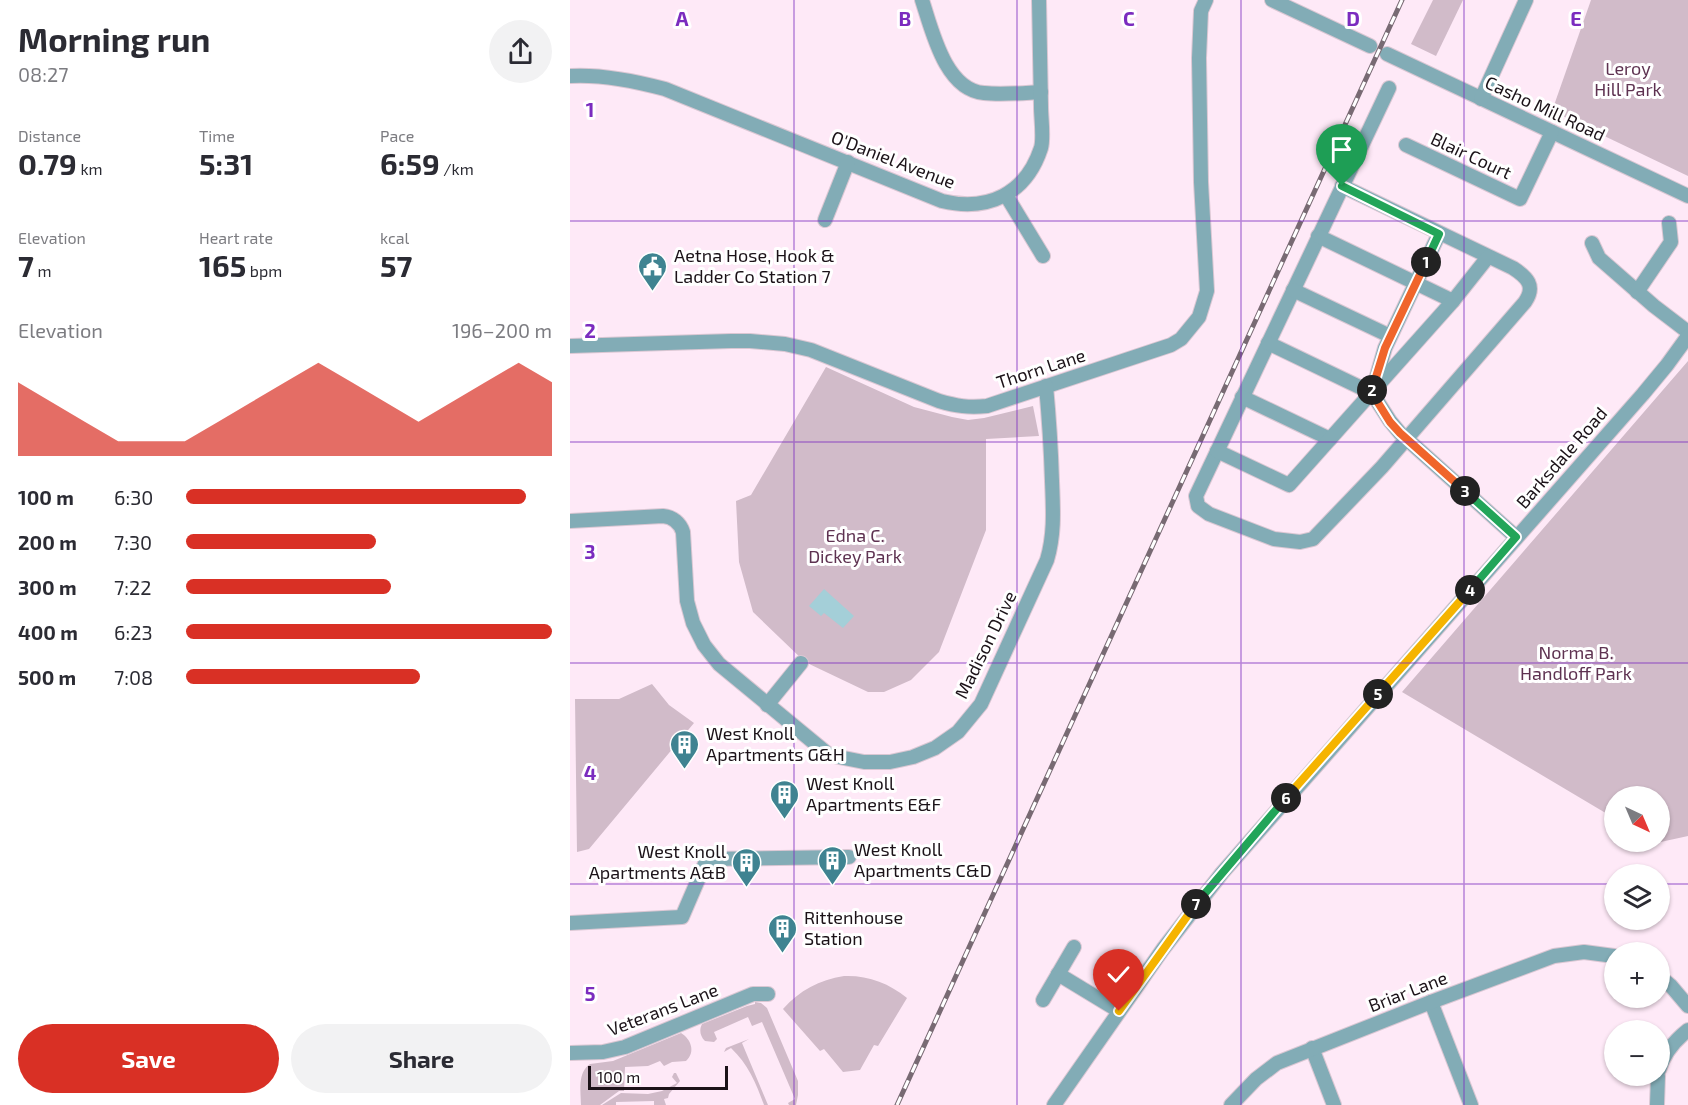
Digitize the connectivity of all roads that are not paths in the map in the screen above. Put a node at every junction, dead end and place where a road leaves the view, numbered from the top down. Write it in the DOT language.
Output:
graph roads {
  1 [pos="922,0"];
  2 [pos="1039,0"];
  3 [pos="1206,0"];
  4 [pos="1272,0"];
  5 [pos="1526,0"];
  6 [pos="1370,46"];
  7 [pos="1387,54"];
  8 [pos="570,76"];
  9 [pos="1389,88"];
  10 [pos="1041,92"];
  11 [pos="1480,99"];
  12 [pos="1552,132"];
  13 [pos="1406,145"];
  14 [pos="848,162"];
  15 [pos="1342,186"];
  16 [pos="1006,195"];
  17 [pos="1688,196"];
  18 [pos="825,220"];
  19 [pos="1669,223"];
  20 [pos="1439,234"];
  21 [pos="1318,236"];
  22 [pos="1592,243"];
  23 [pos="1043,256"];
  24 [pos="1488,258"];
  25 [pos="1415,283"];
  26 [pos="1293,290"];
  27 [pos="1637,292"];
  28 [pos="1454,301"];
  29 [pos="1688,334"];
  30 [pos="1390,336"];
  31 [pos="1268,343"];
  32 [pos="570,346"];
  33 [pos="1046,386"];
  34 [pos="1372,393"];
  35 [pos="1242,398"];
  36 [pos="1330,439"];
  37 [pos="1406,439"];
  38 [pos="1217,451"];
  39 [pos="570,521"];
  40 [pos="1516,537"];
  41 [pos="801,663"];
  42 [pos="767,705"];
  43 [pos="849,857"];
  44 [pos="570,923"];
  45 [pos="1074,947"];
  46 [pos="1604,955"];
  47 [pos="1058,974"];
  48 [pos="1670,985"];
  49 [pos="768,994"];
  50 [pos="1043,1000"];
  51 [pos="1431,1002"];
  52 [pos="1688,1006"];
  53 [pos="1119,1011"];
  54 [pos="1688,1030"];
  55 [pos="1670,1047"];
  56 [pos="1312,1048"];
  57 [pos="570,1053"];
  58 [pos="1658,1086"];
  59 [pos="1054,1105"];
  60 [pos="1231,1105"];
  61 [pos="1334,1105"];
  62 [pos="1471,1105"];
  63 [pos="1657,1105"];
  1 -- 10 [label="street"];
  2 -- 10 [label="street, O'Daniel Avenue"];
  3 -- 33 [label="street, Thorn Lane"];
  4 -- 6 [label="street"];
  5 -- 11 [label="street"];
  7 -- 11 [label="street, Casho Mill Road"];
  8 -- 14 [label="street, O'Daniel Avenue"];
  9 -- 15 [label="street"];
  10 -- 16 [label="street, O'Daniel Avenue"];
  11 -- 12 [label="street, Casho Mill Road"];
  12 -- 13 [label="street, Blair Court"];
  12 -- 17 [label="street, Casho Mill Road"];
  14 -- 16 [label="street, O'Daniel Avenue"];
  14 -- 18 [label="street"];
  15 -- 20 [label="street"];
  15 -- 21 [label="street"];
  16 -- 23 [label="street"];
  19 -- 27 [label="street"];
  20 -- 24 [label="street"];
  20 -- 25 [label="street"];
  21 -- 25 [label="street"];
  21 -- 26 [label="street"];
  22 -- 27 [label="street"];
  24 -- 28 [label="street"];
  24 -- 37 [label="street"];
  25 -- 28 [label="street"];
  25 -- 30 [label="street"];
  26 -- 30 [label="street"];
  26 -- 31 [label="street"];
  27 -- 29 [label="street"];
  28 -- 34 [label="street"];
  29 -- 40 [label="street, Barksdale Road"];
  30 -- 34 [label="street"];
  31 -- 34 [label="street"];
  31 -- 35 [label="street"];
  32 -- 33 [label="street, Thorn Lane"];
  33 -- 42 [label="street, Madison Drive"];
  34 -- 36 [label="street"];
  34 -- 37 [label="street"];
  35 -- 36 [label="street"];
  35 -- 38 [label="street"];
  36 -- 38 [label="street"];
  37 -- 38 [label="street"];
  37 -- 40 [label="street"];
  39 -- 42 [label="street, Madison Drive"];
  40 -- 53 [label="street, Barksdale Road"];
  41 -- 42 [label="street"];
  43 -- 44 [label="street"];
  45 -- 47 [label="street"];
  46 -- 51 [label="street, Briar Lane"];
  47 -- 50 [label="street"];
  47 -- 53 [label="street"];
  48 -- 52 [label="street"];
  49 -- 57 [label="street, Veterans Lane"];
  51 -- 56 [label="street, Briar Lane"];
  51 -- 62 [label="street"];
  53 -- 59 [label="street, Barksdale Road"];
  54 -- 55 [label="street"];
  56 -- 60 [label="street, Briar Lane"];
  56 -- 61 [label="street"];
  58 -- 63 [label="street"];
}
